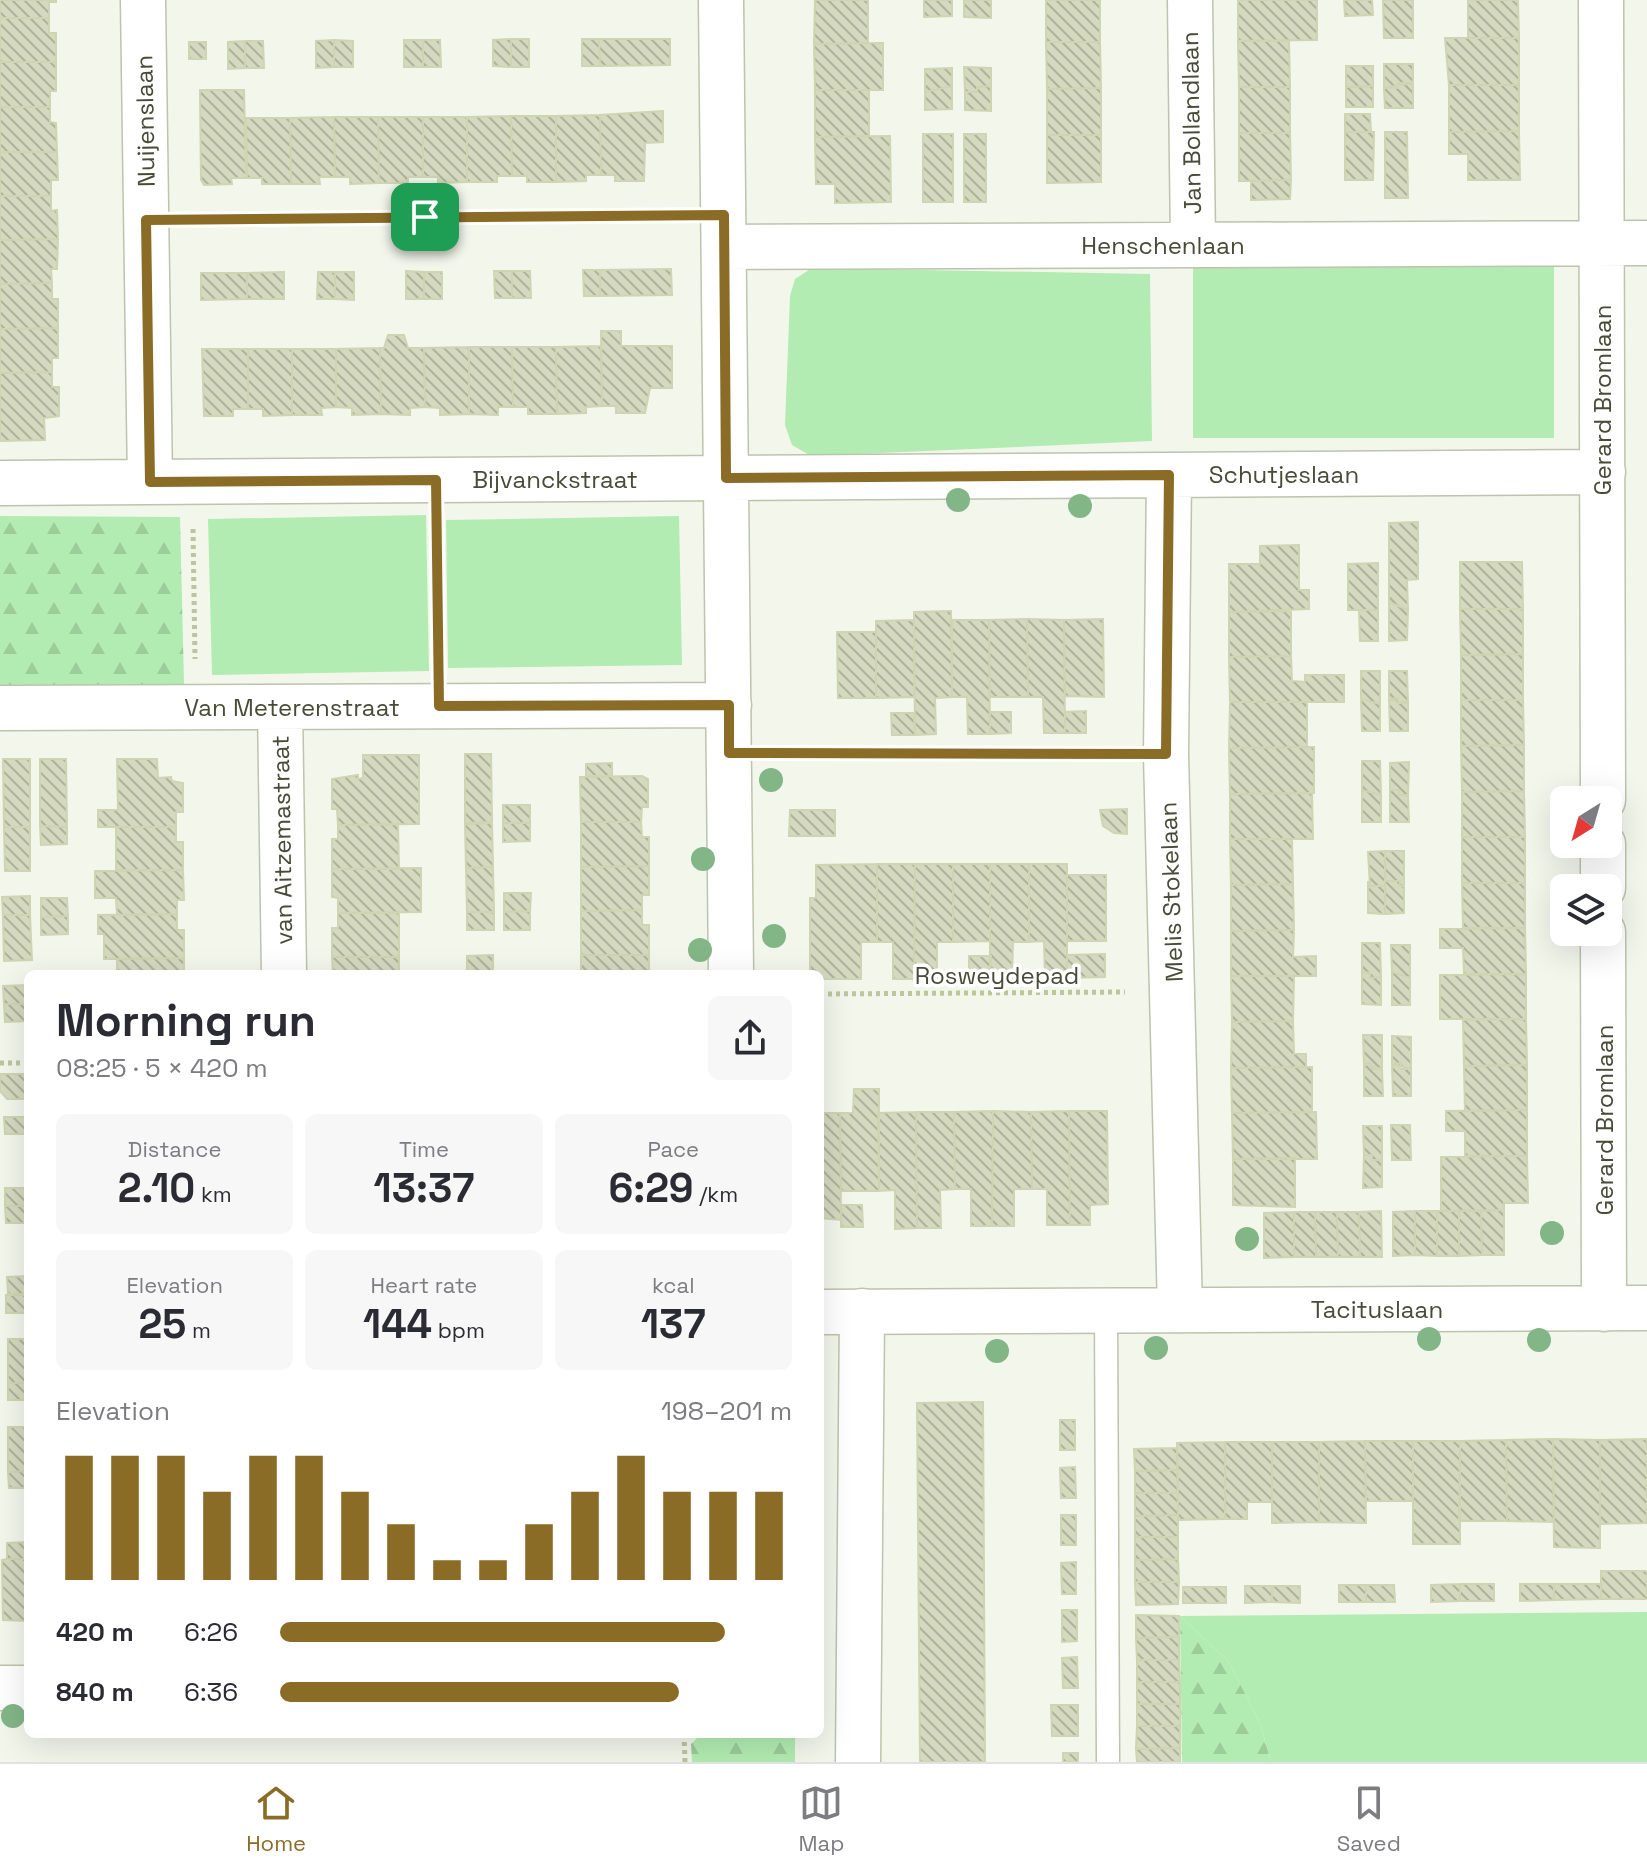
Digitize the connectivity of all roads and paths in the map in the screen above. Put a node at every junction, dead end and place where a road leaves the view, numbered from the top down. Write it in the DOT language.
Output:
graph roads {
  1 [pos="143,0"];
  2 [pos="721,0"];
  3 [pos="1190,0"];
  4 [pos="1601,0"];
  5 [pos="146,220"];
  6 [pos="724,231"];
  7 [pos="1602,243"];
  8 [pos="1647,243"];
  9 [pos="1193,245"];
  10 [pos="1603,472"];
  11 [pos="1169,475"];
  12 [pos="726,478"];
  13 [pos="436,480"];
  14 [pos="150,482"];
  15 [pos="0,483"];
  16 [pos="729,705"];
  17 [pos="439,706"];
  18 [pos="280,707"];
  19 [pos="0,708"];
  20 [pos="729,753"];
  21 [pos="1166,754"];
  22 [pos="1603,786"];
  23 [pos="1603,946"];
  24 [pos="284,970"];
  25 [pos="731,970"];
  26 [pos="1174,992"];
  27 [pos="824,994"];
  28 [pos="0,1063"];
  29 [pos="24,1063"];
  30 [pos="1647,1308"];
  31 [pos="1604,1309"];
  32 [pos="1180,1310"];
  33 [pos="1106,1311"];
  34 [pos="841,1312"];
  35 [pos="0,1688"];
  36 [pos="24,1688"];
  37 [pos="684,1738"];
  38 [pos="685,1762"];
  39 [pos="858,1762"];
  40 [pos="1108,1762"];
  1 -- 5 [label="street, Nuijenslaan"];
  2 -- 6 [label="street"];
  3 -- 9 [label="street, Jan Bollandlaan"];
  4 -- 7 [label="street, Gerard Bromlaan"];
  5 -- 6 [label="path"];
  5 -- 14 [label="street, Nuijenslaan"];
  6 -- 9 [label="street, Henschenlaan"];
  6 -- 12 [label="street"];
  7 -- 8 [label="street, Henschenlaan"];
  7 -- 9 [label="street, Henschenlaan"];
  7 -- 10 [label="street, Gerard Bromlaan"];
  10 -- 11 [label="street, Schutjeslaan"];
  10 -- 22 [label="street, Gerard Bromlaan"];
  11 -- 12 [label="street, Schutjeslaan"];
  11 -- 21 [label="street, Melis Stokelaan"];
  12 -- 13 [label="street, Bijvanckstraat"];
  12 -- 16 [label="street"];
  13 -- 14 [label="street, Bijvanckstraat"];
  13 -- 17 [label="path"];
  14 -- 15 [label="street, Bijvanckstraat"];
  16 -- 17 [label="street, Van Meterenstraat"];
  16 -- 20 [label="street"];
  17 -- 18 [label="street, Van Meterenstraat"];
  18 -- 19 [label="street, Van Meterenstraat"];
  18 -- 24 [label="street, van Aitzemastraat"];
  20 -- 21 [label="path"];
  20 -- 25 [label="street"];
  21 -- 26 [label="street, Melis Stokelaan"];
  23 -- 31 [label="street, Gerard Bromlaan"];
  26 -- 27 [label="path, Rosweydepad"];
  26 -- 32 [label="street, Melis Stokelaan"];
  28 -- 29 [label="path"];
  30 -- 31 [label="street, Tacituslaan"];
  31 -- 32 [label="street, Tacituslaan"];
  32 -- 33 [label="street, Tacituslaan"];
  33 -- 34 [label="street, Tacituslaan"];
  33 -- 40 [label="lane"];
  34 -- 39 [label="street, Tacituslaan"];
  35 -- 36 [label="street"];
  37 -- 38 [label="path"];
}
